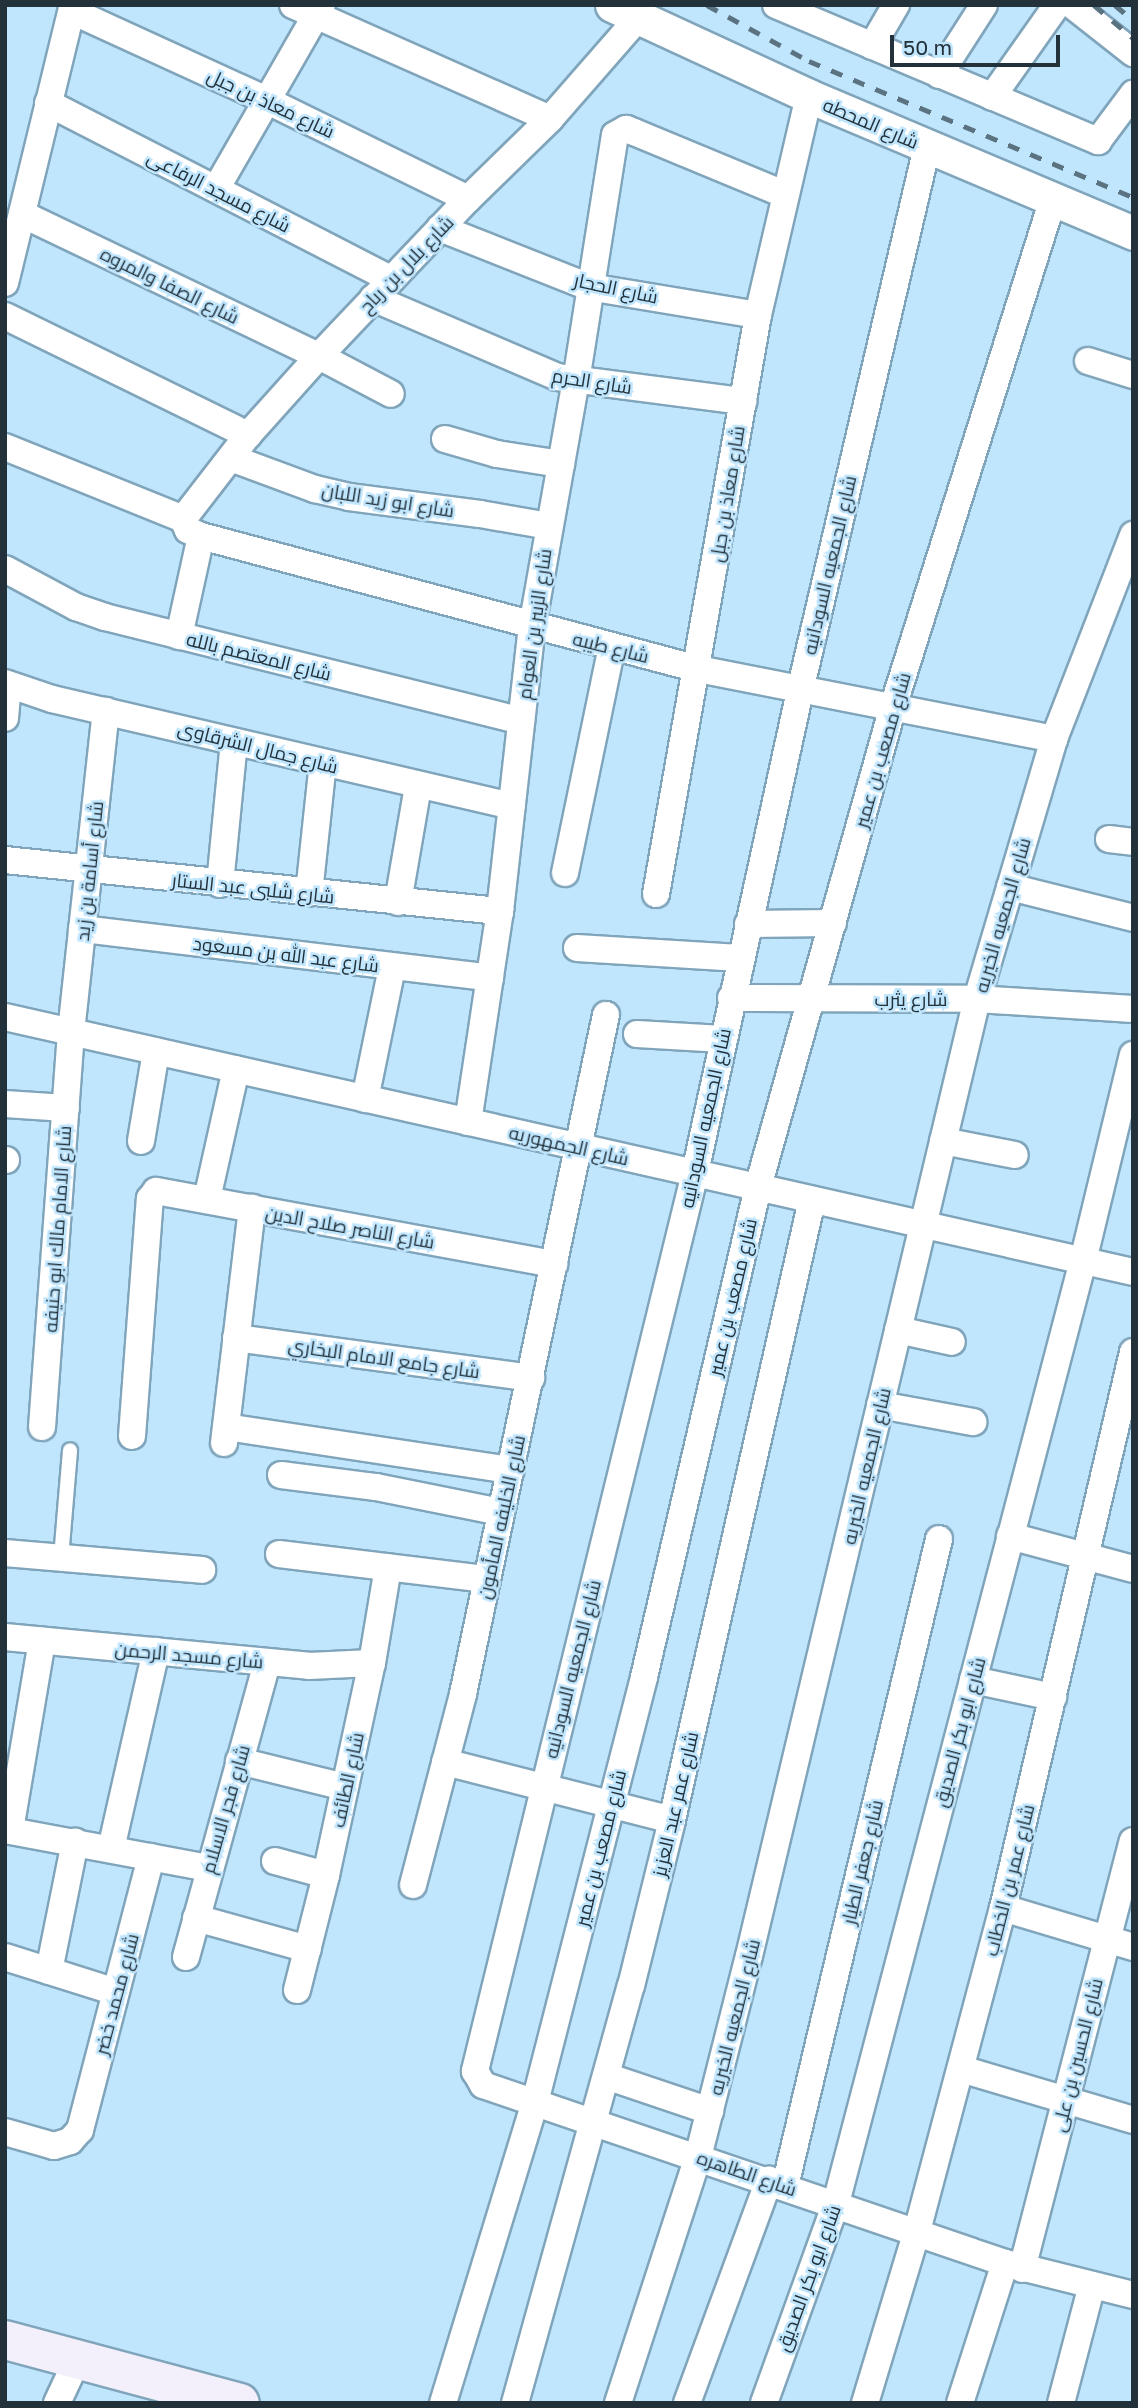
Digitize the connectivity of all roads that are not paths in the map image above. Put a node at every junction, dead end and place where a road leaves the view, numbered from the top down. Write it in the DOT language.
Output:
graph roads {
  1 [pos="776,5"];
  2 [pos="896,5"];
  3 [pos="984,5"];
  4 [pos="1057,5"];
  5 [pos="1072,5"];
  6 [pos="73,8"];
  7 [pos="311,9"];
  8 [pos="626,11"];
  9 [pos="872,46"];
  10 [pos="1133,53"];
  11 [pos="939,75"];
  12 [pos="1133,94"];
  13 [pos="809,96"];
  14 [pos="992,97"];
  15 [pos="266,100"];
  16 [pos="48,103"];
  17 [pos="550,119"];
  18 [pos="927,147"];
  19 [pos="216,189"];
  20 [pos="784,194"];
  21 [pos="468,199"];
  22 [pos="1053,200"];
  23 [pos="22,214"];
  24 [pos="440,228"];
  25 [pos="1133,233"];
  26 [pos="5,283"];
  27 [pos="590,287"];
  28 [pos="382,288"];
  29 [pos="758,315"];
  30 [pos="5,316"];
  31 [pos="318,356"];
  32 [pos="1088,361"];
  33 [pos="1133,375"];
  34 [pos="576,381"];
  35 [pos="391,394"];
  36 [pos="743,401"];
  37 [pos="248,435"];
  38 [pos="445,439"];
  39 [pos="5,447"];
  40 [pos="231,458"];
  41 [pos="561,464"];
  42 [pos="549,526"];
  43 [pos="192,527"];
  44 [pos="1133,535"];
  45 [pos="5,569"];
  46 [pos="532,626"];
  47 [pos="179,636"];
  48 [pos="612,647"];
  49 [pos="698,669"];
  50 [pos="7,684"];
  51 [pos="800,691"];
  52 [pos="893,707"];
  53 [pos="106,711"];
  54 [pos="5,718"];
  55 [pos="521,721"];
  56 [pos="1054,739"];
  57 [pos="234,742"];
  58 [pos="323,763"];
  59 [pos="418,786"];
  60 [pos="512,806"];
  61 [pos="5,860"];
  62 [pos="89,871"];
  63 [pos="565,873"];
  64 [pos="220,884"];
  65 [pos="1010,887"];
  66 [pos="309,893"];
  67 [pos="656,894"];
  68 [pos="398,902"];
  69 [pos="500,911"];
  70 [pos="1133,918"];
  71 [pos="747,923"];
  72 [pos="833,923"];
  73 [pos="82,929"];
  74 [pos="578,948"];
  75 [pos="740,958"];
  76 [pos="392,967"];
  77 [pos="490,978"];
  78 [pos="731,998"];
  79 [pos="813,999"];
  80 [pos="977,999"];
  81 [pos="1133,1009"];
  82 [pos="606,1016"];
  83 [pos="5,1017"];
  84 [pos="71,1032"];
  85 [pos="637,1034"];
  86 [pos="723,1039"];
  87 [pos="156,1051"];
  88 [pos="1133,1055"];
  89 [pos="236,1069"];
  90 [pos="365,1099"];
  91 [pos="5,1104"];
  92 [pos="65,1108"];
  93 [pos="468,1122"];
  94 [pos="141,1141"];
  95 [pos="943,1141"];
  96 [pos="576,1146"];
  97 [pos="1016,1155"];
  98 [pos="695,1173"];
  99 [pos="758,1187"];
  100 [pos="207,1199"];
  101 [pos="813,1200"];
  102 [pos="252,1208"];
  103 [pos="922,1225"];
  104 [pos="1083,1261"];
  105 [pos="554,1264"];
  106 [pos="1133,1272"];
  107 [pos="898,1330"];
  108 [pos="236,1338"];
  109 [pos="952,1342"];
  110 [pos="1131,1365"];
  111 [pos="531,1378"];
  112 [pos="880,1405"];
  113 [pos="973,1422"];
  114 [pos="42,1427"];
  115 [pos="132,1436"];
  116 [pos="70,1450"];
  117 [pos="511,1470"];
  118 [pos="281,1475"];
  119 [pos="501,1512"];
  120 [pos="1010,1536"];
  121 [pos="939,1539"];
  122 [pos="5,1553"];
  123 [pos="279,1554"];
  124 [pos="1086,1556"];
  125 [pos="61,1558"];
  126 [pos="388,1567"];
  127 [pos="1133,1569"];
  128 [pos="202,1570"];
  129 [pos="487,1579"];
  130 [pos="5,1637"];
  131 [pos="42,1641"];
  132 [pos="156,1651"];
  133 [pos="267,1662"];
  134 [pos="372,1663"];
  135 [pos="973,1681"];
  136 [pos="1053,1697"];
  137 [pos="239,1761"];
  138 [pos="445,1762"];
  139 [pos="345,1787"];
  140 [pos="543,1787"];
  141 [pos="611,1804"];
  142 [pos="672,1820"];
  143 [pos="7,1830"];
  144 [pos="1133,1840"];
  145 [pos="75,1842"];
  146 [pos="111,1849"];
  147 [pos="151,1857"];
  148 [pos="275,1861"];
  149 [pos="208,1868"];
  150 [pos="326,1875"];
  151 [pos="413,1885"];
  152 [pos="1003,1908"];
  153 [pos="196,1919"];
  154 [pos="1106,1938"];
  155 [pos="1133,1947"];
  156 [pos="308,1949"];
  157 [pos="5,1957"];
  158 [pos="186,1957"];
  159 [pos="49,1971"];
  160 [pos="297,1990"];
  161 [pos="116,1992"];
  162 [pos="961,2069"];
  163 [pos="606,2076"];
  164 [pos="482,2085"];
  165 [pos="1067,2101"];
  166 [pos="536,2102"];
  167 [pos="710,2111"];
  168 [pos="1133,2120"];
  169 [pos="593,2122"];
  170 [pos="5,2132"];
  171 [pos="698,2157"];
  172 [pos="777,2183"];
  173 [pos="836,2203"];
  174 [pos="917,2231"];
  175 [pos="1014,2266"];
  176 [pos="1092,2285"];
  177 [pos="1132,2291"];
  178 [pos="5,2340"];
  179 [pos="78,2358"];
  180 [pos="57,2403"];
  181 [pos="240,2403"];
  182 [pos="443,2403"];
  183 [pos="516,2403"];
  184 [pos="618,2403"];
  185 [pos="687,2403"];
  186 [pos="764,2403"];
  187 [pos="865,2403"];
  188 [pos="960,2403"];
  189 [pos="1061,2403"];
  1 -- 9 [label="street"];
  2 -- 9 [label="street"];
  3 -- 11 [label="street"];
  4 -- 14 [label="street"];
  5 -- 10 [label="street"];
  6 -- 15 [label="street, شارع معاذ بن جبل"];
  6 -- 16 [label="street"];
  7 -- 15 [label="street"];
  7 -- 17 [label="street"];
  8 -- 13 [label="street, شارع المحطه"];
  8 -- 17 [label="street, شارع بلال بن رباح"];
  9 -- 11 [label="street"];
  11 -- 14 [label="street"];
  12 -- 14 [label="street"];
  13 -- 18 [label="street, شارع المحطه"];
  13 -- 20 [label="street, شارع معاذ بن جبل"];
  15 -- 19 [label="street"];
  15 -- 21 [label="street, شارع معاذ بن جبل"];
  16 -- 19 [label="street, شارع مسجد الرفاعى"];
  16 -- 23 [label="street"];
  17 -- 21 [label="street, شارع بلال بن رباح"];
  18 -- 22 [label="street, شارع المحطه"];
  18 -- 51 [label="street, شارع الجمعيه السودانيه"];
  19 -- 28 [label="street, شارع مسجد الرفاعى"];
  20 -- 27 [label="street, شارع الزبير بن العوام"];
  20 -- 29 [label="street, شارع معاذ بن جبل"];
  21 -- 24 [label="street, شارع بلال بن رباح"];
  22 -- 25 [label="street, شارع المحطه"];
  22 -- 52 [label="street, شارع مصعب بن عمير"];
  23 -- 26 [label="street"];
  23 -- 31 [label="street, شارع الصفا والمروه"];
  24 -- 27 [label="street, شارع الحجار"];
  24 -- 28 [label="street, شارع بلال بن رباح"];
  27 -- 29 [label="street, شارع الحجار"];
  27 -- 34 [label="street, شارع الزبير بن العوام"];
  28 -- 31 [label="street, شارع بلال بن رباح"];
  28 -- 34 [label="street, شارع الحرم"];
  29 -- 36 [label="street, شارع معاذ بن جبل"];
  30 -- 37 [label="street"];
  31 -- 35 [label="street, شارع الصفا والمروه"];
  31 -- 37 [label="street, شارع بلال بن رباح"];
  32 -- 33 [label="street"];
  34 -- 36 [label="street, شارع الحرم"];
  34 -- 41 [label="street, شارع الزبير بن العوام"];
  36 -- 49 [label="street, شارع معاذ بن جبل"];
  37 -- 40 [label="street, شارع بلال بن رباح"];
  38 -- 41 [label="street"];
  39 -- 43 [label="street, شارع طيبه"];
  40 -- 42 [label="street, شارع ابو زيد اللبان"];
  40 -- 43 [label="street, شارع بلال بن رباح"];
  41 -- 42 [label="street, شارع الزبير بن العوام"];
  42 -- 46 [label="street, شارع الزبير بن العوام"];
  43 -- 46 [label="street, شارع طيبه"];
  43 -- 47 [label="street"];
  44 -- 56 [label="street, شارع الجمعيه الخيريه"];
  45 -- 47 [label="street, شارع المعتصم بالله"];
  46 -- 48 [label="street, شارع طيبه"];
  46 -- 55 [label="street, شارع الزبير بن العوام"];
  47 -- 55 [label="street, شارع المعتصم بالله"];
  48 -- 49 [label="street, شارع طيبه"];
  48 -- 63 [label="street"];
  49 -- 51 [label="street, شارع طيبه"];
  49 -- 67 [label="street, شارع معاذ بن جبل"];
  50 -- 53 [label="street, شارع جمال الشرقاوى"];
  50 -- 54 [label="street"];
  51 -- 52 [label="street, شارع طيبه"];
  51 -- 71 [label="street, شارع الجمعيه السودانيه"];
  52 -- 56 [label="street, شارع طيبه"];
  52 -- 72 [label="street, شارع مصعب بن عمير"];
  53 -- 57 [label="street, شارع جمال الشرقاوى"];
  53 -- 62 [label="street, شارع أسامة بن زيد"];
  55 -- 60 [label="street, شارع الزبير بن العوام"];
  56 -- 65 [label="street, شارع الجمعيه الخيريه"];
  57 -- 58 [label="street, شارع جمال الشرقاوى"];
  57 -- 64 [label="street"];
  58 -- 59 [label="street, شارع جمال الشرقاوى"];
  58 -- 66 [label="street"];
  59 -- 60 [label="street, شارع جمال الشرقاوى"];
  59 -- 68 [label="street"];
  60 -- 69 [label="street, شارع الزبير بن العوام"];
  61 -- 62 [label="street, شارع شلبى عبد الستار"];
  62 -- 64 [label="street, شارع شلبى عبد الستار"];
  62 -- 73 [label="street, شارع أسامة بن زيد"];
  64 -- 66 [label="street, شارع شلبى عبد الستار"];
  65 -- 70 [label="street"];
  65 -- 80 [label="street, شارع الجمعيه الخيريه"];
  66 -- 68 [label="street, شارع شلبى عبد الستار"];
  68 -- 69 [label="street, شارع شلبى عبد الستار"];
  69 -- 77 [label="street, شارع الزبير بن العوام"];
  71 -- 72 [label="street"];
  71 -- 75 [label="street, شارع الجمعيه السودانيه"];
  72 -- 79 [label="street, شارع مصعب بن عمير"];
  73 -- 76 [label="street, شارع عبد الله بن مسعود"];
  73 -- 84 [label="street, شارع أسامة بن زيد"];
  74 -- 75 [label="street"];
  75 -- 78 [label="street, شارع الجمعيه السودانيه"];
  76 -- 77 [label="street, شارع عبد الله بن مسعود"];
  76 -- 90 [label="street"];
  77 -- 93 [label="street, شارع الزبير بن العوام"];
  78 -- 79 [label="street, شارع يثرب"];
  78 -- 86 [label="street, شارع الجمعيه السودانيه"];
  79 -- 80 [label="street, شارع يثرب"];
  79 -- 99 [label="street, شارع مصعب بن عمير"];
  80 -- 81 [label="street, شارع يثرب"];
  80 -- 95 [label="street, شارع الجمعيه الخيريه"];
  82 -- 96 [label="street, شارع الخليفه المأمون"];
  83 -- 84 [label="street, شارع الجمهوريه"];
  84 -- 87 [label="street, شارع الجمهوريه"];
  84 -- 92 [label="street, شارع الامام مالك ابو حنيفه"];
  85 -- 86 [label="street"];
  86 -- 98 [label="street, شارع الجمعيه السودانيه"];
  87 -- 89 [label="street, شارع الجمهوريه"];
  87 -- 94 [label="street"];
  88 -- 104 [label="street, شارع ابو بكر الصديق"];
  89 -- 90 [label="street, شارع الجمهوريه"];
  89 -- 100 [label="street"];
  90 -- 93 [label="street, شارع الجمهوريه"];
  91 -- 92 [label="street"];
  92 -- 114 [label="street, شارع الامام مالك ابو حنيفه"];
  93 -- 96 [label="street, شارع الجمهوريه"];
  95 -- 97 [label="street"];
  95 -- 103 [label="street, شارع الجمعيه الخيريه"];
  96 -- 98 [label="street, شارع الجمهوريه"];
  96 -- 105 [label="street, شارع الخليفه المأمون"];
  98 -- 99 [label="street, شارع الجمهوريه"];
  98 -- 140 [label="street, شارع الجمعيه السودانيه"];
  99 -- 101 [label="street, شارع الجمهوريه"];
  99 -- 141 [label="street, شارع مصعب بن عمير"];
  100 -- 102 [label="street, شارع الناصر صلاح الدين"];
  100 -- 115 [label="street, شارع الناصر صلاح الدين"];
  101 -- 103 [label="street, شارع الجمهوريه"];
  101 -- 142 [label="street, شارع عمر عبد العزيز"];
  102 -- 105 [label="street, شارع الناصر صلاح الدين"];
  102 -- 108 [label="street"];
  103 -- 104 [label="street, شارع الجمهوريه"];
  103 -- 107 [label="street, شارع الجمعيه الخيريه"];
  104 -- 106 [label="street, شارع الجمهوريه"];
  104 -- 120 [label="street, شارع ابو بكر الصديق"];
  105 -- 111 [label="street, شارع الخليفه المأمون"];
  107 -- 109 [label="street"];
  107 -- 112 [label="street, شارع الجمعيه الخيريه"];
  108 -- 111 [label="street, شارع جامع الامام البخاري"];
  108 -- 117 [label="street"];
  110 -- 124 [label="street, شارع عمر بن الخطاب"];
  111 -- 117 [label="street, شارع الخليفه المأمون"];
  112 -- 113 [label="street"];
  112 -- 167 [label="street, شارع الجمعيه الخيريه"];
  116 -- 125 [label="lane"];
  117 -- 119 [label="street, شارع الخليفه المأمون"];
  118 -- 119 [label="street"];
  119 -- 129 [label="street, شارع الخليفه المأمون"];
  120 -- 124 [label="street"];
  120 -- 135 [label="street, شارع ابو بكر الصديق"];
  121 -- 172 [label="street, شارع جعفر الطيار"];
  122 -- 125 [label="street"];
  123 -- 126 [label="street"];
  124 -- 127 [label="street"];
  124 -- 136 [label="street, شارع عمر بن الخطاب"];
  125 -- 128 [label="street"];
  126 -- 129 [label="street"];
  126 -- 134 [label="street, شارع الطائف"];
  129 -- 138 [label="street, شارع الخليفه المأمون"];
  130 -- 131 [label="street, شارع مسجد الرحمن"];
  131 -- 132 [label="street, شارع مسجد الرحمن"];
  131 -- 143 [label="street"];
  132 -- 133 [label="street, شارع مسجد الرحمن"];
  132 -- 146 [label="street"];
  133 -- 134 [label="street, شارع مسجد الرحمن"];
  133 -- 137 [label="street, شارع فجر الاسلام"];
  134 -- 139 [label="street, شارع الطائف"];
  135 -- 136 [label="street"];
  135 -- 173 [label="street, شارع ابو بكر الصديق"];
  136 -- 152 [label="street, شارع عمر بن الخطاب"];
  137 -- 139 [label="street"];
  137 -- 149 [label="street, شارع فجر الاسلام"];
  138 -- 140 [label="street"];
  138 -- 151 [label="street, شارع الخليفه المأمون"];
  139 -- 150 [label="street, شارع الطائف"];
  140 -- 141 [label="street"];
  140 -- 164 [label="street, شارع الجمعيه السودانيه"];
  141 -- 142 [label="street"];
  141 -- 166 [label="street, شارع مصعب بن عمير"];
  142 -- 163 [label="street, شارع عمر عبد العزيز"];
  143 -- 145 [label="street"];
  144 -- 154 [label="street, شارع الحسين بن على"];
  145 -- 146 [label="street"];
  145 -- 159 [label="street"];
  146 -- 147 [label="street"];
  147 -- 149 [label="street"];
  147 -- 161 [label="street, شارع محمد خضر"];
  148 -- 150 [label="street"];
  149 -- 153 [label="street, شارع فجر الاسلام"];
  150 -- 156 [label="street, شارع الطائف"];
  152 -- 154 [label="street"];
  152 -- 162 [label="street, شارع عمر بن الخطاب"];
  153 -- 156 [label="street"];
  153 -- 158 [label="street, شارع فجر الاسلام"];
  154 -- 155 [label="street"];
  154 -- 165 [label="street, شارع الحسين بن على"];
  156 -- 160 [label="street, شارع الطائف"];
  157 -- 159 [label="street"];
  159 -- 161 [label="street"];
  161 -- 170 [label="street, شارع محمد خضر"];
  162 -- 165 [label="street"];
  162 -- 174 [label="street, شارع عمر بن الخطاب"];
  163 -- 167 [label="street"];
  163 -- 169 [label="street, شارع عمر عبد العزيز"];
  164 -- 166 [label="street, شارع الطاهره"];
  165 -- 168 [label="street"];
  165 -- 175 [label="street, شارع الحسين بن على"];
  166 -- 169 [label="street, شارع الطاهره"];
  166 -- 182 [label="street, شارع مصعب بن عمير"];
  167 -- 171 [label="street, شارع الجمعيه الخيريه"];
  169 -- 171 [label="street, شارع الطاهره"];
  169 -- 183 [label="street, شارع عمر عبد العزيز"];
  171 -- 172 [label="street, شارع الطاهره"];
  171 -- 184 [label="street, شارع الجمعيه الخيريه"];
  172 -- 173 [label="street, شارع الطاهره"];
  172 -- 185 [label="street, شارع جعفر الطيار"];
  173 -- 174 [label="street, شارع الطاهره"];
  173 -- 186 [label="street, شارع ابو بكر الصديق"];
  174 -- 175 [label="street, شارع الطاهره"];
  174 -- 187 [label="street, شارع عمر بن الخطاب"];
  175 -- 176 [label="street, شارع الطاهره"];
  175 -- 188 [label="street, شارع الحسين بن على"];
  176 -- 177 [label="street, شارع الطاهره"];
  176 -- 189 [label="street"];
  178 -- 179 [label="main road"];
  179 -- 180 [label="street"];
  179 -- 181 [label="main road"];
}
